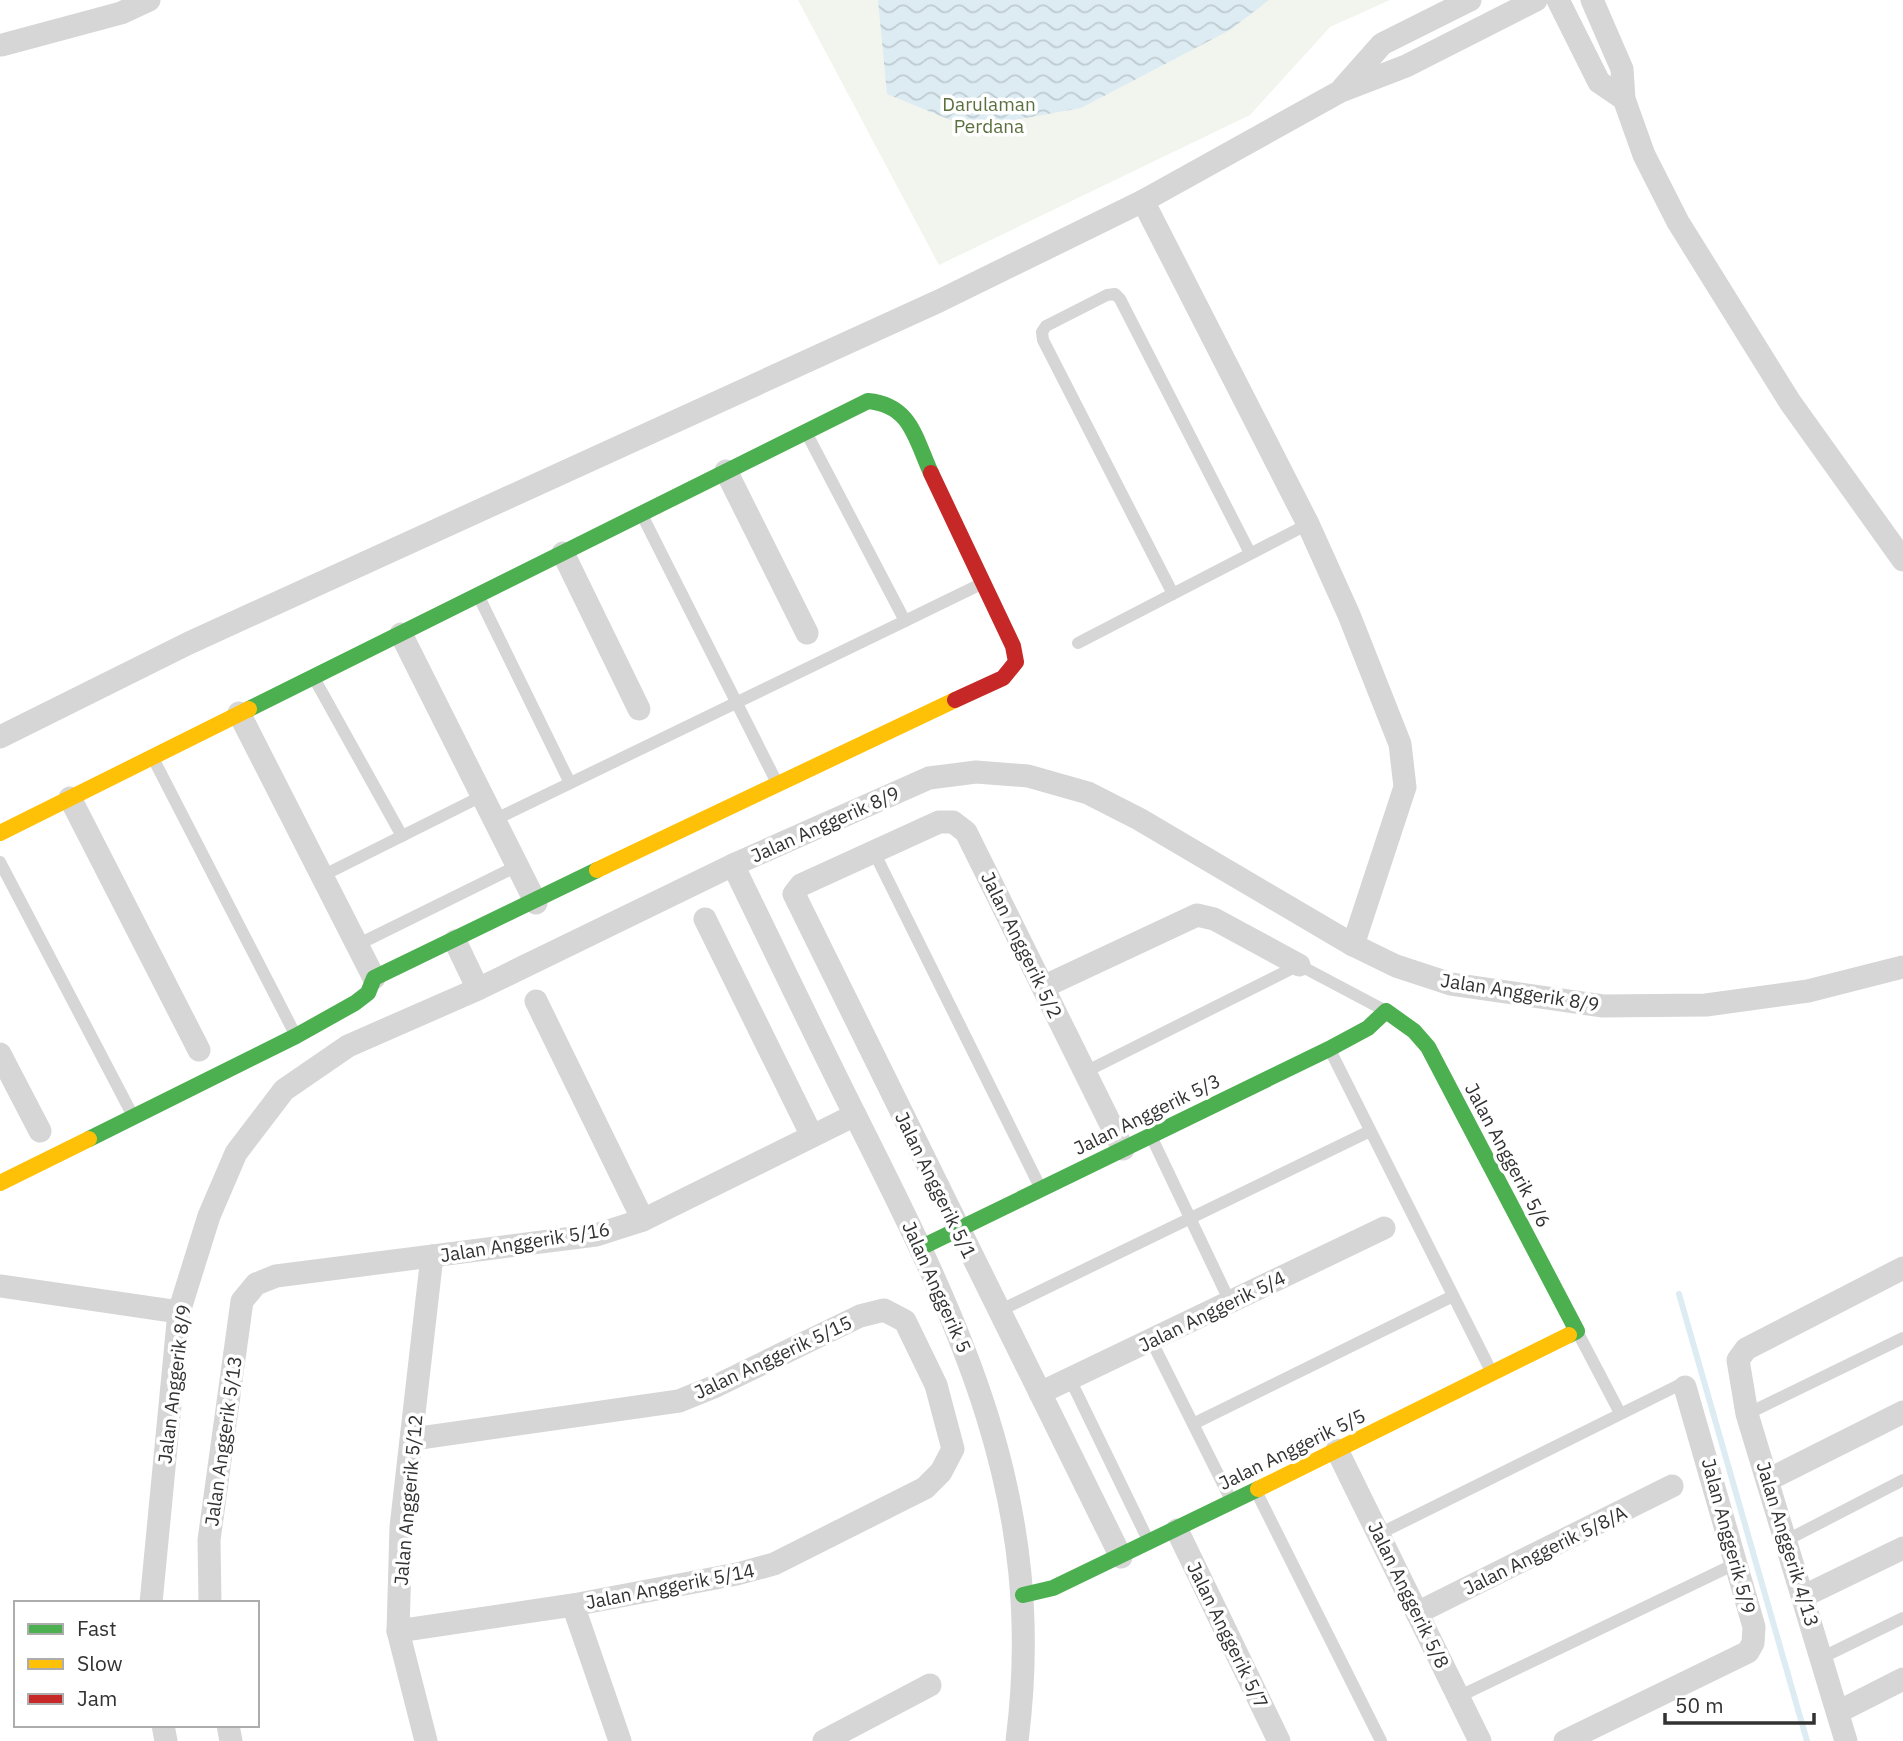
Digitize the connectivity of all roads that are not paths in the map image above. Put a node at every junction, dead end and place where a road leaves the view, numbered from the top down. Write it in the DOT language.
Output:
graph roads {
  1 [pos="149,0"];
  2 [pos="1470,0"];
  3 [pos="1536,0"];
  4 [pos="1558,0"];
  5 [pos="1592,0"];
  6 [pos="2,45"];
  7 [pos="1340,90"];
  8 [pos="1624,100"];
  9 [pos="1143,201"];
  10 [pos="805,431"];
  11 [pos="726,471"];
  12 [pos="641,515"];
  13 [pos="1308,524"];
  14 [pos="563,553"];
  15 [pos="1250,553"];
  16 [pos="1903,560"];
  17 [pos="983,583"];
  18 [pos="1173,594"];
  19 [pos="478,595"];
  20 [pos="905,621"];
  21 [pos="807,633"];
  22 [pos="401,634"];
  23 [pos="1078,643"];
  24 [pos="314,677"];
  25 [pos="735,703"];
  26 [pos="639,709"];
  27 [pos="239,713"];
  28 [pos="0,737"];
  29 [pos="152,757"];
  30 [pos="570,783"];
  31 [pos="777,783"];
  32 [pos="482,796"];
  33 [pos="71,798"];
  34 [pos="494,820"];
  35 [pos="0,833"];
  36 [pos="402,836"];
  37 [pos="874,852"];
  38 [pos="0,862"];
  39 [pos="733,865"];
  40 [pos="517,866"];
  41 [pos="322,876"];
  42 [pos="536,903"];
  43 [pos="705,919"];
  44 [pos="456,941"];
  45 [pos="357,945"];
  46 [pos="1353,945"];
  47 [pos="1299,965"];
  48 [pos="1903,967"];
  49 [pos="374,978"];
  50 [pos="1043,987"];
  51 [pos="478,989"];
  52 [pos="536,1001"];
  53 [pos="1386,1012"];
  54 [pos="296,1036"];
  55 [pos="1329,1049"];
  56 [pos="199,1050"];
  57 [pos="0,1054"];
  58 [pos="1085,1072"];
  59 [pos="855,1115"];
  60 [pos="133,1117"];
  61 [pos="40,1131"];
  62 [pos="1370,1131"];
  63 [pos="812,1136"];
  64 [pos="1151,1136"];
  65 [pos="1123,1149"];
  66 [pos="0,1183"];
  67 [pos="1041,1189"];
  68 [pos="1189,1217"];
  69 [pos="643,1220"];
  70 [pos="1384,1228"];
  71 [pos="958,1230"];
  72 [pos="922,1247"];
  73 [pos="432,1256"];
  74 [pos="1903,1268"];
  75 [pos="256,1284"];
  76 [pos="0,1286"];
  77 [pos="1453,1296"];
  78 [pos="1230,1302"];
  79 [pos="999,1311"];
  80 [pos="179,1312"];
  81 [pos="1577,1331"];
  82 [pos="1903,1338"];
  83 [pos="1151,1340"];
  84 [pos="1492,1373"];
  85 [pos="1070,1379"];
  86 [pos="1685,1387"];
  87 [pos="1040,1393"];
  88 [pos="1903,1412"];
  89 [pos="1620,1413"];
  90 [pos="1747,1414"];
  91 [pos="1193,1424"];
  92 [pos="414,1439"];
  93 [pos="1337,1450"];
  94 [pos="1768,1480"];
  95 [pos="1903,1480"];
  96 [pos="1672,1486"];
  97 [pos="925,1488"];
  98 [pos="1256,1490"];
  99 [pos="1232,1502"];
  100 [pos="1177,1530"];
  101 [pos="1379,1534"];
  102 [pos="1787,1540"];
  103 [pos="1150,1543"];
  104 [pos="1903,1548"];
  105 [pos="1121,1557"];
  106 [pos="1737,1563"];
  107 [pos="1023,1595"];
  108 [pos="1804,1597"];
  109 [pos="151,1601"];
  110 [pos="210,1601"];
  111 [pos="573,1605"];
  112 [pos="1417,1613"];
  113 [pos="1903,1618"];
  114 [pos="398,1631"];
  115 [pos="1823,1657"];
  116 [pos="1903,1679"];
  117 [pos="930,1685"];
  118 [pos="1458,1697"];
  119 [pos="1838,1712"];
  120 [pos="426,1741"];
  121 [pos="620,1741"];
  122 [pos="824,1741"];
  123 [pos="1017,1741"];
  124 [pos="1279,1741"];
  125 [pos="1381,1741"];
  126 [pos="1480,1741"];
  127 [pos="1565,1741"];
  128 [pos="1846,1741"];
  1 -- 6 [label="street"];
  2 -- 7 [label="street"];
  3 -- 7 [label="street"];
  4 -- 8 [label="street"];
  5 -- 8 [label="street"];
  7 -- 9 [label="street"];
  8 -- 16 [label="street"];
  9 -- 13 [label="street"];
  9 -- 28 [label="street"];
  10 -- 11 [label="street"];
  10 -- 17 [label="street"];
  10 -- 20 [label="lane"];
  11 -- 12 [label="street"];
  11 -- 21 [label="street"];
  12 -- 14 [label="street"];
  12 -- 25 [label="lane"];
  13 -- 15 [label="lane"];
  13 -- 46 [label="street"];
  14 -- 19 [label="street"];
  14 -- 26 [label="street"];
  15 -- 18 [label="lane"];
  15 -- 18 [label="lane"];
  17 -- 20 [label="lane"];
  17 -- 31 [label="street"];
  18 -- 23 [label="lane"];
  19 -- 22 [label="street"];
  19 -- 30 [label="lane"];
  20 -- 25 [label="lane"];
  22 -- 24 [label="street"];
  22 -- 32 [label="street"];
  24 -- 27 [label="street"];
  24 -- 36 [label="lane"];
  25 -- 30 [label="lane"];
  25 -- 31 [label="lane"];
  27 -- 29 [label="street"];
  27 -- 41 [label="street"];
  29 -- 33 [label="street"];
  29 -- 54 [label="lane"];
  30 -- 34 [label="lane"];
  31 -- 42 [label="street"];
  32 -- 34 [label="street"];
  32 -- 36 [label="lane"];
  33 -- 35 [label="street"];
  33 -- 56 [label="street"];
  34 -- 40 [label="street"];
  36 -- 41 [label="lane"];
  37 -- 50 [label="street, Jalan Anggerik 5/2"];
  37 -- 67 [label="lane"];
  37 -- 71 [label="street, Jalan Anggerik 5/1"];
  38 -- 60 [label="lane"];
  39 -- 46 [label="street, Jalan Anggerik 8/9"];
  39 -- 51 [label="street, Jalan Anggerik 8/9"];
  39 -- 59 [label="street, Jalan Anggerik 5"];
  40 -- 42 [label="street"];
  40 -- 45 [label="lane"];
  41 -- 45 [label="street"];
  42 -- 44 [label="street"];
  43 -- 63 [label="street"];
  44 -- 49 [label="street"];
  44 -- 51 [label="street"];
  45 -- 49 [label="street"];
  46 -- 48 [label="street, Jalan Anggerik 8/9"];
  47 -- 50 [label="street"];
  47 -- 53 [label="lane"];
  47 -- 58 [label="lane"];
  49 -- 54 [label="street"];
  50 -- 58 [label="street, Jalan Anggerik 5/2"];
  51 -- 80 [label="street, Jalan Anggerik 8/9"];
  52 -- 69 [label="street"];
  53 -- 55 [label="street, Jalan Anggerik 5/3"];
  53 -- 81 [label="street, Jalan Anggerik 5/6"];
  54 -- 60 [label="street"];
  55 -- 62 [label="lane"];
  55 -- 64 [label="street, Jalan Anggerik 5/3"];
  57 -- 61 [label="street"];
  58 -- 65 [label="street, Jalan Anggerik 5/2"];
  59 -- 63 [label="street, Jalan Anggerik 5/16"];
  59 -- 72 [label="street, Jalan Anggerik 5"];
  60 -- 66 [label="street"];
  62 -- 68 [label="lane"];
  62 -- 77 [label="lane"];
  63 -- 69 [label="street, Jalan Anggerik 5/16"];
  64 -- 65 [label="street, Jalan Anggerik 5/3"];
  64 -- 68 [label="lane"];
  65 -- 67 [label="street, Jalan Anggerik 5/3"];
  67 -- 71 [label="street, Jalan Anggerik 5/3"];
  68 -- 78 [label="lane"];
  68 -- 79 [label="lane"];
  69 -- 73 [label="street, Jalan Anggerik 5/16"];
  70 -- 78 [label="street, Jalan Anggerik 5/4"];
  71 -- 72 [label="street, Jalan Anggerik 5/3"];
  71 -- 79 [label="street, Jalan Anggerik 5/1"];
  72 -- 107 [label="street, Jalan Anggerik 5"];
  73 -- 75 [label="street, Jalan Anggerik 5/16"];
  73 -- 92 [label="street, Jalan Anggerik 5/12"];
  74 -- 90 [label="street, Jalan Anggerik 4/13"];
  75 -- 110 [label="street, Jalan Anggerik 5/13"];
  76 -- 80 [label="street"];
  77 -- 84 [label="lane"];
  77 -- 91 [label="lane"];
  78 -- 83 [label="street, Jalan Anggerik 5/4"];
  79 -- 87 [label="street, Jalan Anggerik 5/1"];
  80 -- 109 [label="street, Jalan Anggerik 8/9"];
  81 -- 84 [label="street, Jalan Anggerik 5/5"];
  81 -- 89 [label="lane"];
  82 -- 90 [label="lane"];
  83 -- 85 [label="street, Jalan Anggerik 5/4"];
  83 -- 91 [label="lane"];
  84 -- 93 [label="street, Jalan Anggerik 5/5"];
  85 -- 87 [label="street, Jalan Anggerik 5/4"];
  85 -- 103 [label="lane"];
  86 -- 89 [label="lane"];
  86 -- 106 [label="street, Jalan Anggerik 5/9"];
  87 -- 105 [label="street, Jalan Anggerik 5/1"];
  88 -- 94 [label="street"];
  89 -- 101 [label="lane"];
  90 -- 94 [label="street, Jalan Anggerik 4/13"];
  91 -- 99 [label="lane"];
  92 -- 97 [label="street, Jalan Anggerik 5/15"];
  92 -- 114 [label="street, Jalan Anggerik 5/12"];
  93 -- 98 [label="street, Jalan Anggerik 5/5"];
  93 -- 101 [label="street, Jalan Anggerik 5/8"];
  94 -- 102 [label="street, Jalan Anggerik 4/13"];
  95 -- 102 [label="lane"];
  96 -- 112 [label="street, Jalan Anggerik 5/8/A"];
  97 -- 111 [label="street, Jalan Anggerik 5/14"];
  98 -- 99 [label="street, Jalan Anggerik 5/5"];
  98 -- 125 [label="lane"];
  99 -- 100 [label="street, Jalan Anggerik 5/5"];
  100 -- 103 [label="street, Jalan Anggerik 5/5"];
  100 -- 124 [label="street, Jalan Anggerik 5/7"];
  101 -- 112 [label="street, Jalan Anggerik 5/8"];
  102 -- 108 [label="street, Jalan Anggerik 4/13"];
  103 -- 105 [label="street, Jalan Anggerik 5/5"];
  104 -- 108 [label="street"];
  105 -- 107 [label="street, Jalan Anggerik 5/5"];
  106 -- 118 [label="lane"];
  106 -- 127 [label="street, Jalan Anggerik 5/9"];
  107 -- 123 [label="street, Jalan Anggerik 5"];
  108 -- 115 [label="street, Jalan Anggerik 4/13"];
  111 -- 114 [label="street, Jalan Anggerik 5/14"];
  111 -- 121 [label="street"];
  112 -- 118 [label="street, Jalan Anggerik 5/8"];
  113 -- 115 [label="lane"];
  114 -- 120 [label="street, Jalan Anggerik 5/12"];
  115 -- 119 [label="street, Jalan Anggerik 4/13"];
  116 -- 119 [label="street"];
  117 -- 122 [label="street"];
  118 -- 126 [label="street, Jalan Anggerik 5/8"];
  119 -- 128 [label="street, Jalan Anggerik 4/13"];
}
